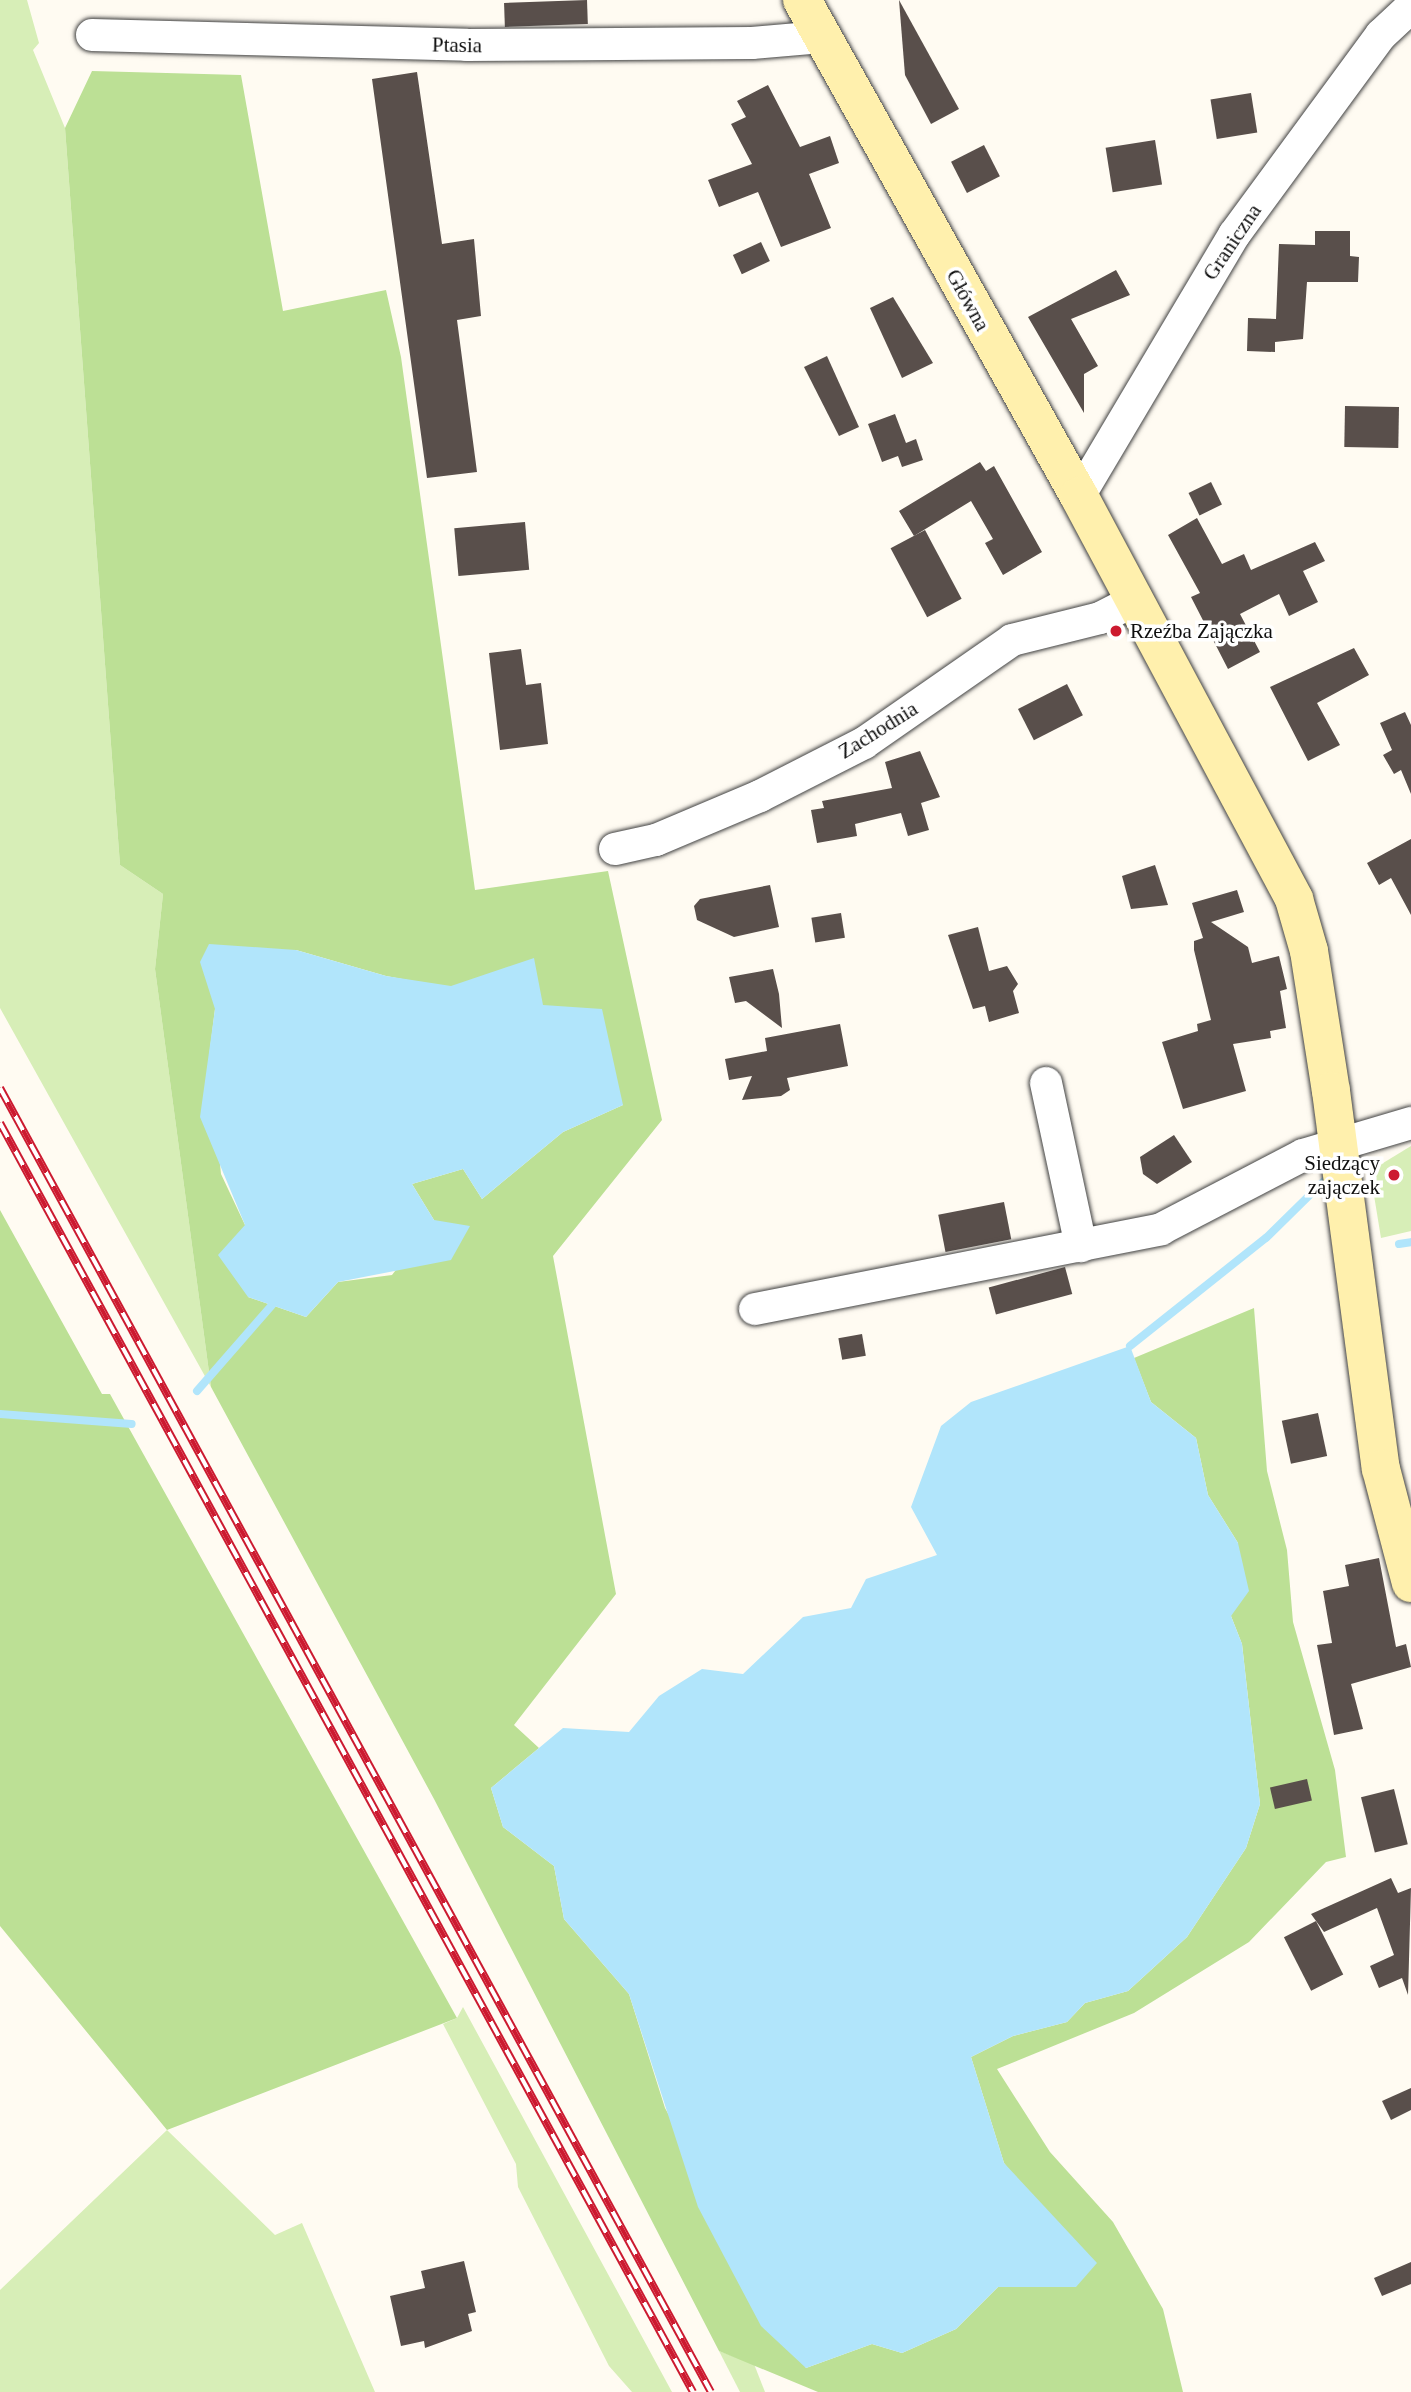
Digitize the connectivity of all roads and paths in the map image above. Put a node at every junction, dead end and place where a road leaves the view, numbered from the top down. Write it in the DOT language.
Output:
graph roads {
  1 [pos="802,0"];
  2 [pos="1411,7"];
  3 [pos="92,35"];
  4 [pos="822,37"];
  5 [pos="1079,496"];
  6 [pos="1134,601"];
  7 [pos="615,849"];
  8 [pos="1046,1083"];
  9 [pos="1411,1123"];
  10 [pos="1338,1142"];
  11 [pos="1081,1246"];
  12 [pos="755,1309"];
  13 [pos="1411,1583"];
  1 -- 4 [label="main road, Główna"];
  2 -- 5 [label="street, Graniczna"];
  3 -- 4 [label="street, Ptasia"];
  4 -- 5 [label="main road, Główna"];
  5 -- 6 [label="main road, Główna"];
  6 -- 7 [label="street, Zachodnia"];
  6 -- 10 [label="main road, Główna"];
  8 -- 11 [label="street"];
  9 -- 10 [label="street"];
  10 -- 11 [label="street"];
  10 -- 13 [label="main road, Główna"];
  11 -- 12 [label="street"];
}
